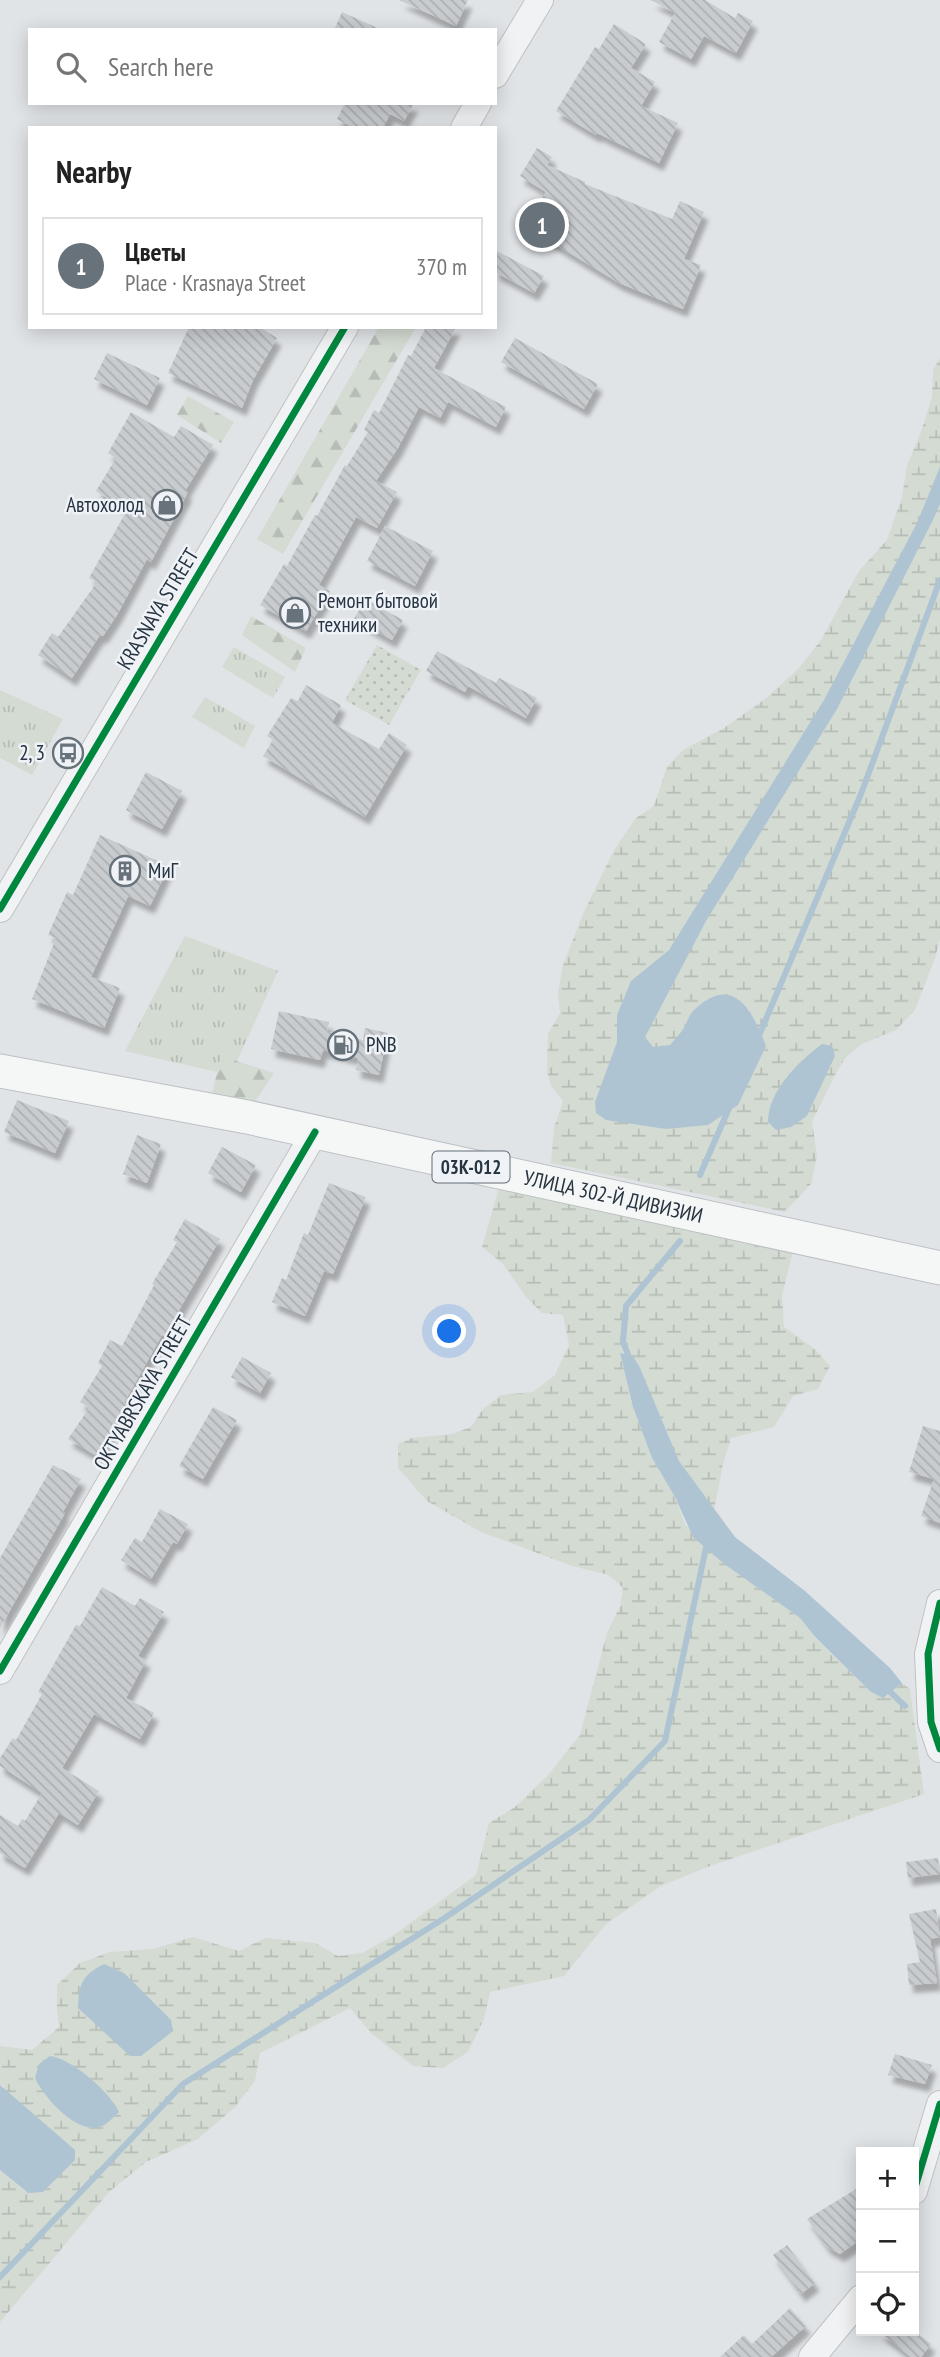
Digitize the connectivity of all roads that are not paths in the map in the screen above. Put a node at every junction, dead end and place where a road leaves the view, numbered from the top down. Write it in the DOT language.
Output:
graph roads {
  1 [pos="540,0"];
  2 [pos="497,72"];
  3 [pos="477,105"];
  4 [pos="465,126"];
  5 [pos="344,329"];
  6 [pos="0,909"];
  7 [pos="0,1071"];
  8 [pos="316,1132"];
  9 [pos="940,1268"];
  10 [pos="940,1604"];
  11 [pos="0,1671"];
  12 [pos="940,1749"];
  13 [pos="939,2107"];
  14 [pos="919,2174"];
  15 [pos="856,2304"];
  16 [pos="812,2357"];
  1 -- 2 [label="street"];
  3 -- 4 [label="street"];
  5 -- 6 [label="street, KRASNAYA STREET"];
  7 -- 8 [label="main road, УЛИЦА 302-Й ДИВИЗИИ / 03К-012"];
  8 -- 9 [label="main road, УЛИЦА 302-Й ДИВИЗИИ / 03К-012"];
  8 -- 11 [label="street, OKTYABRSKAYA STREET"];
  10 -- 12 [label="street"];
  13 -- 14 [label="street"];
  15 -- 16 [label="street"];
}
